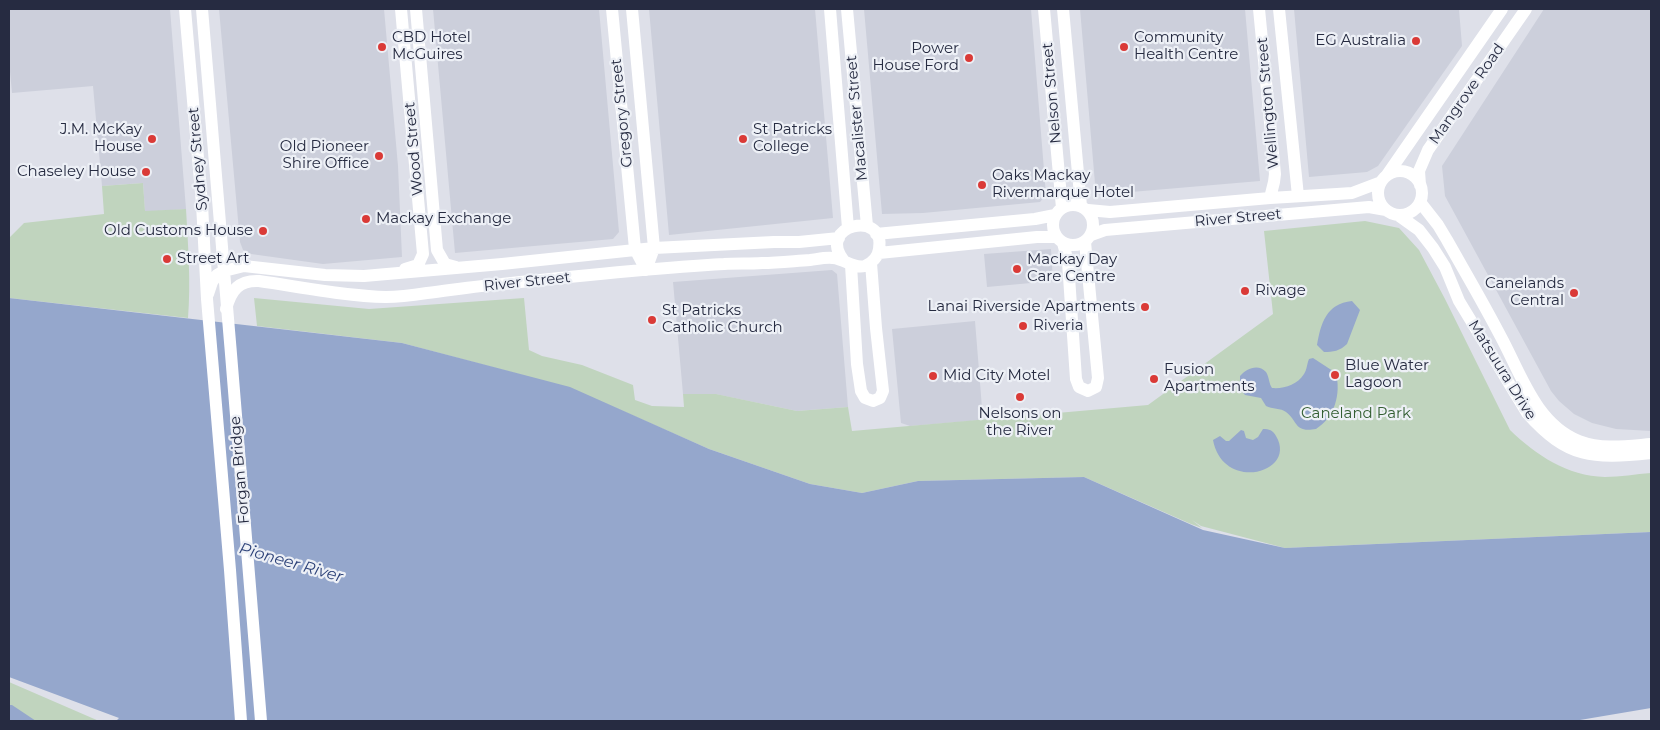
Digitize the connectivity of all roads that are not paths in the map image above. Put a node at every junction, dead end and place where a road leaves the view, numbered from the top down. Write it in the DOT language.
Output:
graph roads {
  1 [pos="185,9"];
  2 [pos="202,9"];
  3 [pos="401,9"];
  4 [pos="416,9"];
  5 [pos="612,9"];
  6 [pos="632,9"];
  7 [pos="830,9"];
  8 [pos="847,9"];
  9 [pos="1044,9"];
  10 [pos="1063,9"];
  11 [pos="1259,9"];
  12 [pos="1279,9"];
  13 [pos="1502,9"];
  14 [pos="1526,9"];
  15 [pos="418,28"];
  16 [pos="403,29"];
  17 [pos="423,84"];
  18 [pos="408,85"];
  19 [pos="429,156"];
  20 [pos="414,157"];
  21 [pos="1384,179"];
  22 [pos="1420,185"];
  23 [pos="218,194"];
  24 [pos="1298,196"];
  25 [pos="1270,198"];
  26 [pos="1420,202"];
  27 [pos="202,204"];
  28 [pos="1084,208"];
  29 [pos="1058,212"];
  30 [pos="1392,212"];
  31 [pos="652,215"];
  32 [pos="632,218"];
  33 [pos="848,228"];
  34 [pos="872,230"];
  35 [pos="839,238"];
  36 [pos="1088,238"];
  37 [pos="1060,240"];
  38 [pos="654,248"];
  39 [pos="635,250"];
  40 [pos="875,258"];
  41 [pos="848,263"];
  42 [pos="463,268"];
  43 [pos="646,270"];
  44 [pos="224,271"];
  45 [pos="395,274"];
  46 [pos="425,293"];
  47 [pos="207,305"];
  48 [pos="226,309"];
  49 [pos="876,328"];
  50 [pos="856,329"];
  51 [pos="1651,444"];
  52 [pos="1651,453"];
  53 [pos="241,721"];
  54 [pos="261,721"];
  1 -- 27 [label="street, Sydney Street"];
  2 -- 23 [label="street, Sydney Street"];
  3 -- 16 [label="street, Wood Street"];
  4 -- 15 [label="street, Wood Street"];
  5 -- 32 [label="street, Gregory Street"];
  6 -- 31 [label="street, Gregory Street"];
  7 -- 33 [label="street, Macalister Street"];
  8 -- 34 [label="street, Macalister Street"];
  9 -- 29 [label="street, Nelson Street"];
  10 -- 28 [label="street, Nelson Street"];
  11 -- 25 [label="street, Wellington Street"];
  12 -- 24 [label="street, Wellington Street"];
  13 -- 21 [label="street, Mangrove Road"];
  14 -- 22 [label="street, Mangrove Road"];
  15 -- 16 [label="street"];
  15 -- 17 [label="street, Wood Street"];
  16 -- 18 [label="street, Wood Street"];
  17 -- 18 [label="street"];
  17 -- 19 [label="street, Wood Street"];
  18 -- 20 [label="street, Wood Street"];
  19 -- 20 [label="street"];
  19 -- 42 [label="street, Wood Street"];
  20 -- 45 [label="street, Wood Street"];
  21 -- 22 [label="street"];
  21 -- 24 [label="street, River Street"];
  21 -- 30 [label="street"];
  22 -- 26 [label="street"];
  23 -- 27 [label="street"];
  23 -- 44 [label="street, Sydney Street"];
  24 -- 25 [label="street, River Street"];
  25 -- 28 [label="street, River Street"];
  26 -- 30 [label="street"];
  26 -- 51 [label="street, Matsuura Drive"];
  27 -- 47 [label="street, Sydney Street"];
  28 -- 29 [label="street"];
  28 -- 36 [label="street"];
  29 -- 34 [label="street"];
  29 -- 37 [label="street"];
  30 -- 36 [label="street, River Street"];
  30 -- 52 [label="street, Matsuura Drive"];
  31 -- 32 [label="street"];
  31 -- 38 [label="street, Gregory Street"];
  32 -- 39 [label="street, Gregory Street"];
  33 -- 34 [label="street"];
  33 -- 35 [label="street"];
  34 -- 40 [label="street"];
  35 -- 38 [label="street, River Street"];
  35 -- 41 [label="street"];
  36 -- 37 [label="street"];
  36 -- 37 [label="street"];
  37 -- 40 [label="street"];
  38 -- 39 [label="street, River Street"];
  38 -- 43 [label="street, Gregory Street"];
  39 -- 42 [label="street, River Street"];
  39 -- 43 [label="street, Gregory Street"];
  40 -- 41 [label="street"];
  40 -- 49 [label="street"];
  41 -- 43 [label="street, River Street"];
  41 -- 50 [label="street"];
  42 -- 45 [label="street, River Street"];
  43 -- 46 [label="street, River Street"];
  44 -- 45 [label="street, River Street"];
  44 -- 47 [label="street"];
  44 -- 48 [label="street, Sydney Street"];
  45 -- 46 [label="street"];
  46 -- 48 [label="street, River Street"];
  47 -- 53 [label="street, Forgan Bridge"];
  48 -- 54 [label="street, Forgan Bridge"];
  49 -- 50 [label="street"];
  49 -- 50 [label="street"];
}
